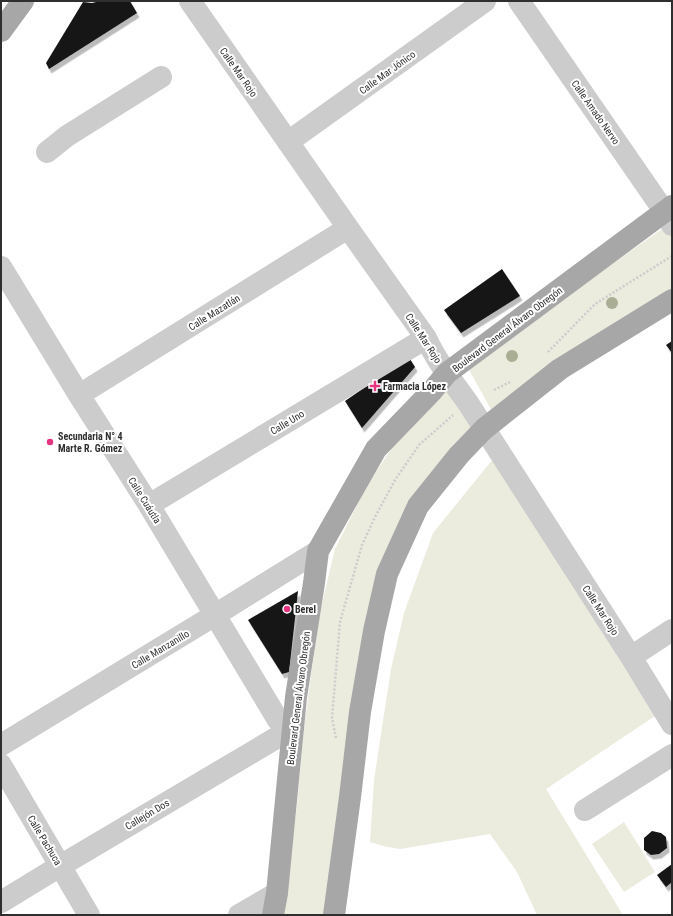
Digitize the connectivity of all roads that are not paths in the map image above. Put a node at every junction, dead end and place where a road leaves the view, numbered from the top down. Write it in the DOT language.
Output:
graph roads {
  1 [pos="22,1"];
  2 [pos="190,1"];
  3 [pos="485,1"];
  4 [pos="520,1"];
  5 [pos="1,31"];
  6 [pos="161,77"];
  7 [pos="288,142"];
  8 [pos="47,152"];
  9 [pos="670,214"];
  10 [pos="348,228"];
  11 [pos="1,267"];
  12 [pos="672,300"];
  13 [pos="426,338"];
  14 [pos="447,374"];
  15 [pos="79,395"];
  16 [pos="484,428"];
  17 [pos="148,505"];
  18 [pos="318,551"];
  19 [pos="215,615"];
  20 [pos="672,630"];
  21 [pos="631,657"];
  22 [pos="672,724"];
  23 [pos="293,728"];
  24 [pos="1,745"];
  25 [pos="672,755"];
  26 [pos="1,765"];
  27 [pos="585,810"];
  28 [pos="60,866"];
  29 [pos="277,893"];
  30 [pos="1,902"];
  31 [pos="89,915"];
  32 [pos="239,915"];
  33 [pos="273,915"];
  34 [pos="334,915"];
  1 -- 5 [label="main road"];
  2 -- 7 [label="street, Calle Mar Rojo"];
  3 -- 7 [label="street, Calle Mar Jónico"];
  4 -- 9 [label="street, Calle Amado Nervo"];
  6 -- 8 [label="street"];
  7 -- 10 [label="street, Calle Mar Rojo"];
  9 -- 14 [label="main road, Boulevard General Álvaro Obregón"];
  10 -- 13 [label="street, Calle Mar Rojo"];
  10 -- 15 [label="street, Calle Mazatlán"];
  11 -- 15 [label="street, Calle Cuáutla"];
  12 -- 16 [label="main road"];
  13 -- 14 [label="street, Calle Mar Rojo"];
  13 -- 17 [label="street, Calle Uno"];
  14 -- 16 [label="street, Calle Mar Rojo"];
  14 -- 18 [label="main road, Boulevard General Álvaro Obregón"];
  15 -- 17 [label="street, Calle Cuáutla"];
  16 -- 21 [label="street, Calle Mar Rojo"];
  16 -- 34 [label="main road"];
  17 -- 19 [label="street, Calle Cuáutla"];
  18 -- 19 [label="street, Calle Manzanillo"];
  18 -- 23 [label="main road, Boulevard General Álvaro Obregón"];
  19 -- 23 [label="street, Calle Cuáutla"];
  19 -- 24 [label="street, Calle Manzanillo"];
  20 -- 21 [label="street"];
  21 -- 22 [label="street, Calle Mar Rojo"];
  23 -- 28 [label="street, Callejón Dos"];
  23 -- 29 [label="main road, Boulevard General Álvaro Obregón"];
  25 -- 27 [label="street"];
  26 -- 28 [label="street, Calle Pachuca"];
  28 -- 30 [label="street, Callejón Dos"];
  28 -- 31 [label="street, Calle Pachuca"];
  29 -- 32 [label="street"];
  29 -- 33 [label="main road, Boulevard General Álvaro Obregón"];
}
